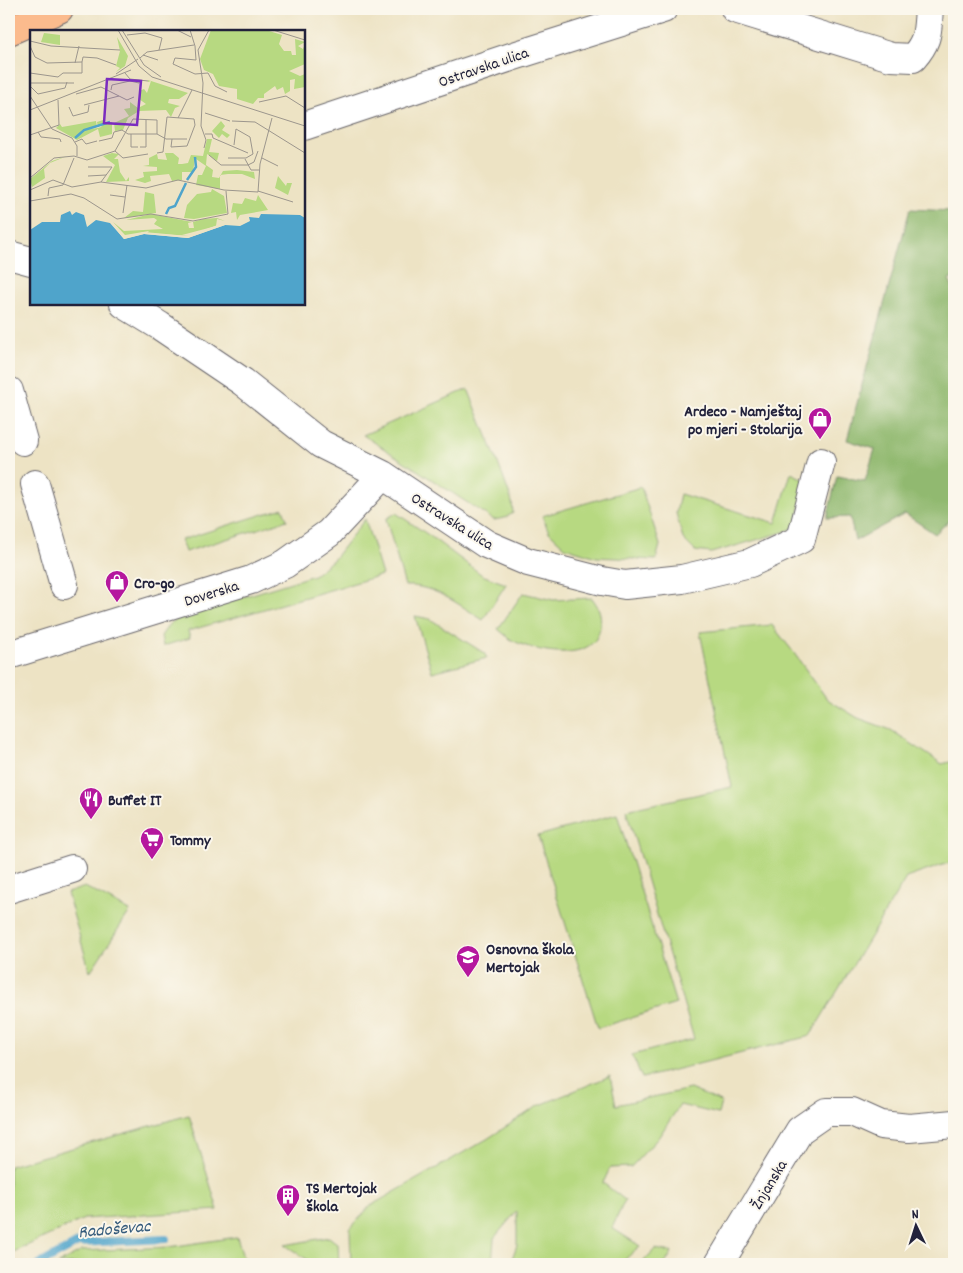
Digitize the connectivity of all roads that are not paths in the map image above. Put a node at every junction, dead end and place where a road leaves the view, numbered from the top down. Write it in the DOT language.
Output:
graph roads {
  1 [pos="59,9"];
  2 [pos="663,9"];
  3 [pos="735,9"];
  4 [pos="929,9"];
  5 [pos="9,31"];
  6 [pos="305,126"];
  7 [pos="9,254"];
  8 [pos="30,261"];
  9 [pos="128,305"];
  10 [pos="9,390"];
  11 [pos="17,434"];
  12 [pos="821,462"];
  13 [pos="383,475"];
  14 [pos="35,484"];
  15 [pos="64,585"];
  16 [pos="9,655"];
  17 [pos="72,869"];
  18 [pos="9,890"];
  19 [pos="954,1124"];
  20 [pos="719,1264"];
  1 -- 5 [label="main road"];
  2 -- 6 [label="street, Ostravska ulica"];
  3 -- 4 [label="street"];
  7 -- 8 [label="street"];
  9 -- 13 [label="street, Ostravska ulica"];
  10 -- 11 [label="street"];
  12 -- 13 [label="street, Ostravska ulica"];
  13 -- 16 [label="street, Doverska"];
  14 -- 15 [label="street"];
  17 -- 18 [label="street"];
  19 -- 20 [label="street, Žnjanska"];
}
